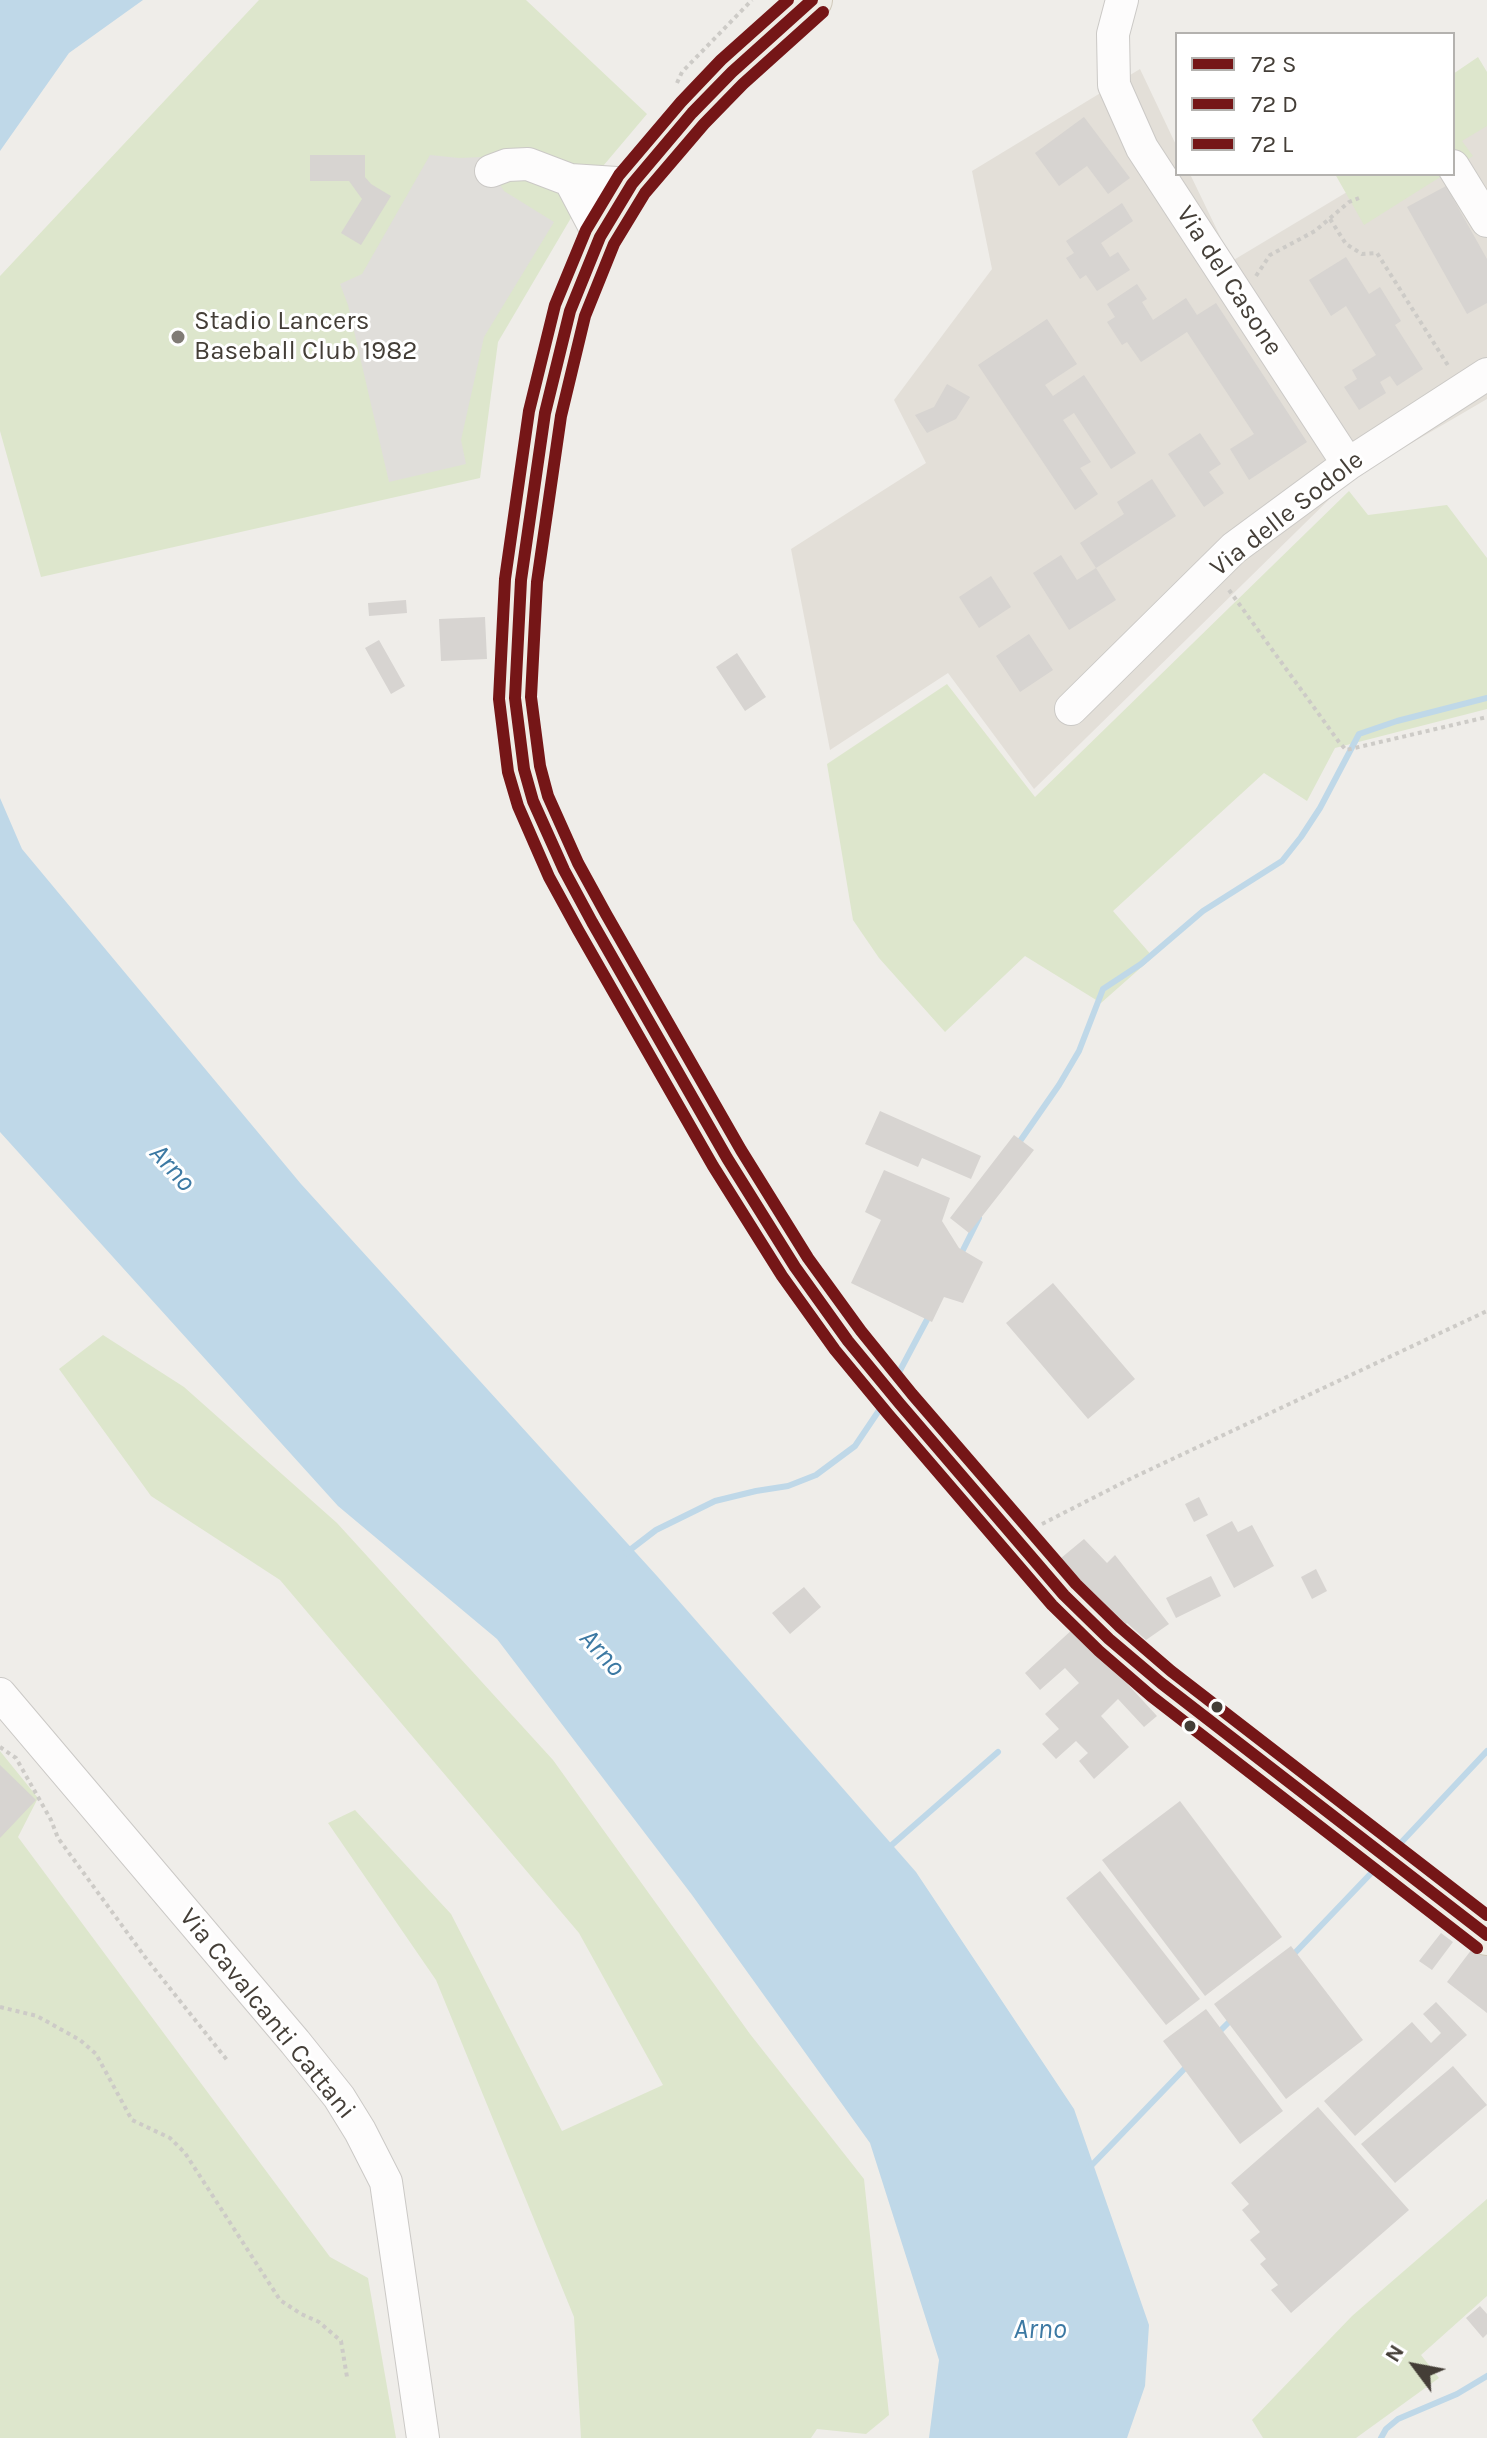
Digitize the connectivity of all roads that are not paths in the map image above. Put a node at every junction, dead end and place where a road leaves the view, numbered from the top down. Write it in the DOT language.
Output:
graph roads {
  1 [pos="812,0"];
  2 [pos="1122,0"];
  3 [pos="1455,169"];
  4 [pos="491,171"];
  5 [pos="570,180"];
  6 [pos="632,184"];
  7 [pos="1487,221"];
  8 [pos="600,237"];
  9 [pos="1475,382"];
  10 [pos="1348,464"];
  11 [pos="1071,709"];
  12 [pos="0,1694"];
  13 [pos="1487,1935"];
  14 [pos="423,2438"];
  1 -- 6 [label="main road"];
  2 -- 10 [label="street, Via del Casone"];
  3 -- 7 [label="street"];
  4 -- 5 [label="street"];
  5 -- 6 [label="street"];
  5 -- 8 [label="street"];
  6 -- 8 [label="main road"];
  8 -- 13 [label="main road"];
  9 -- 10 [label="street, Via delle Sodole"];
  10 -- 11 [label="street, Via delle Sodole"];
  12 -- 14 [label="street, Via Cavalcanti Cattani"];
}
